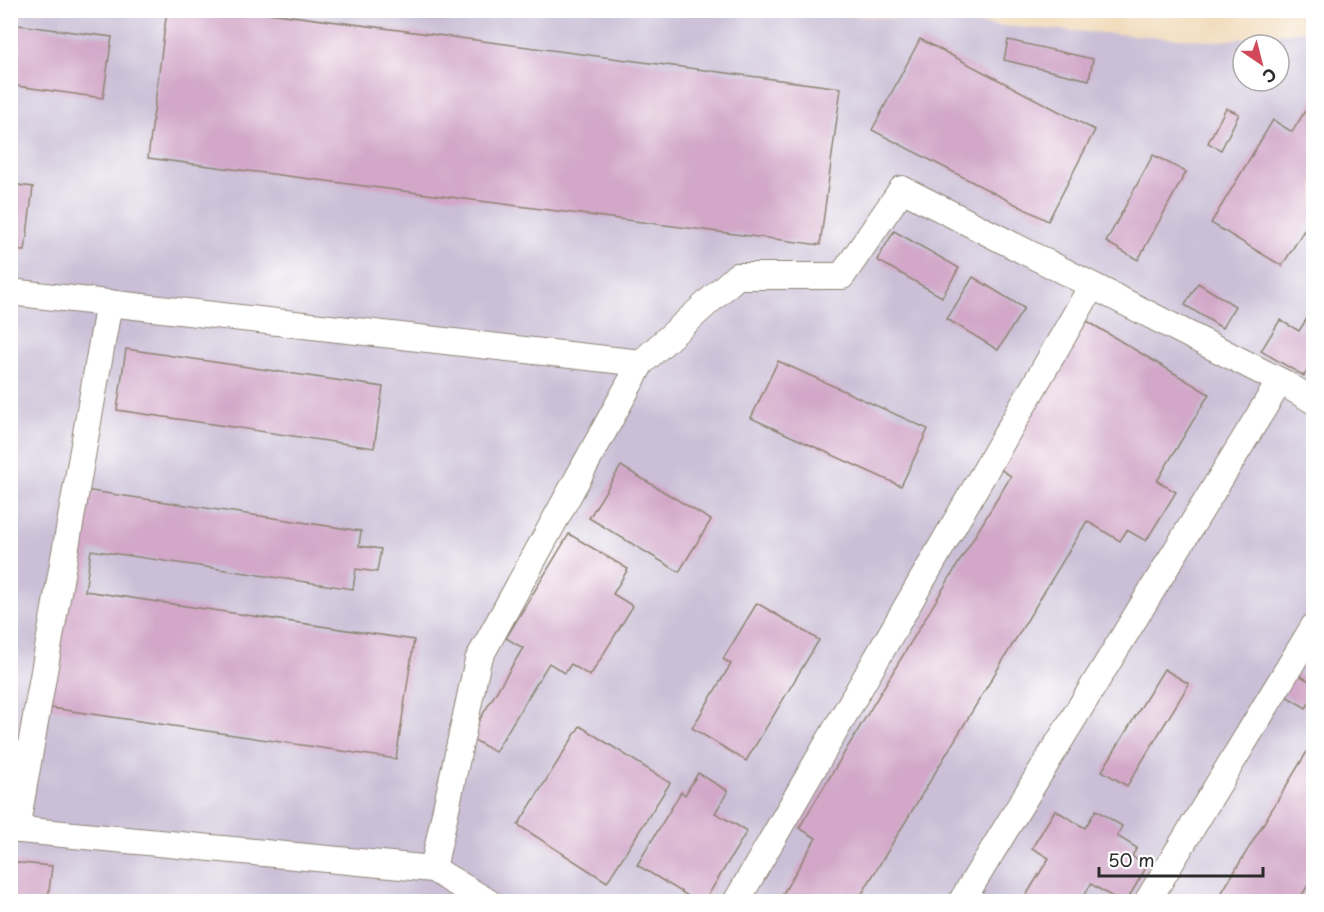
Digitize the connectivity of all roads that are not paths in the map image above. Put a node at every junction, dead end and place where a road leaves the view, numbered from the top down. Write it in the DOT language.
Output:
graph roads {
  1 [pos="1092,286"];
  2 [pos="10,292"];
  3 [pos="110,303"];
  4 [pos="641,363"];
  5 [pos="1280,381"];
  6 [pos="1314,401"];
  7 [pos="1314,626"];
  8 [pos="14,830"];
  9 [pos="433,869"];
  10 [pos="488,902"];
  11 [pos="736,902"];
  12 [pos="961,902"];
  13 [pos="1147,902"];
  1 -- 4 [label="lane"];
  1 -- 5 [label="lane"];
  1 -- 11 [label="lane"];
  2 -- 3 [label="lane"];
  3 -- 4 [label="lane"];
  3 -- 8 [label="lane"];
  4 -- 9 [label="lane"];
  5 -- 6 [label="lane"];
  5 -- 12 [label="lane"];
  7 -- 13 [label="lane"];
  8 -- 9 [label="lane"];
  9 -- 10 [label="lane"];
}
